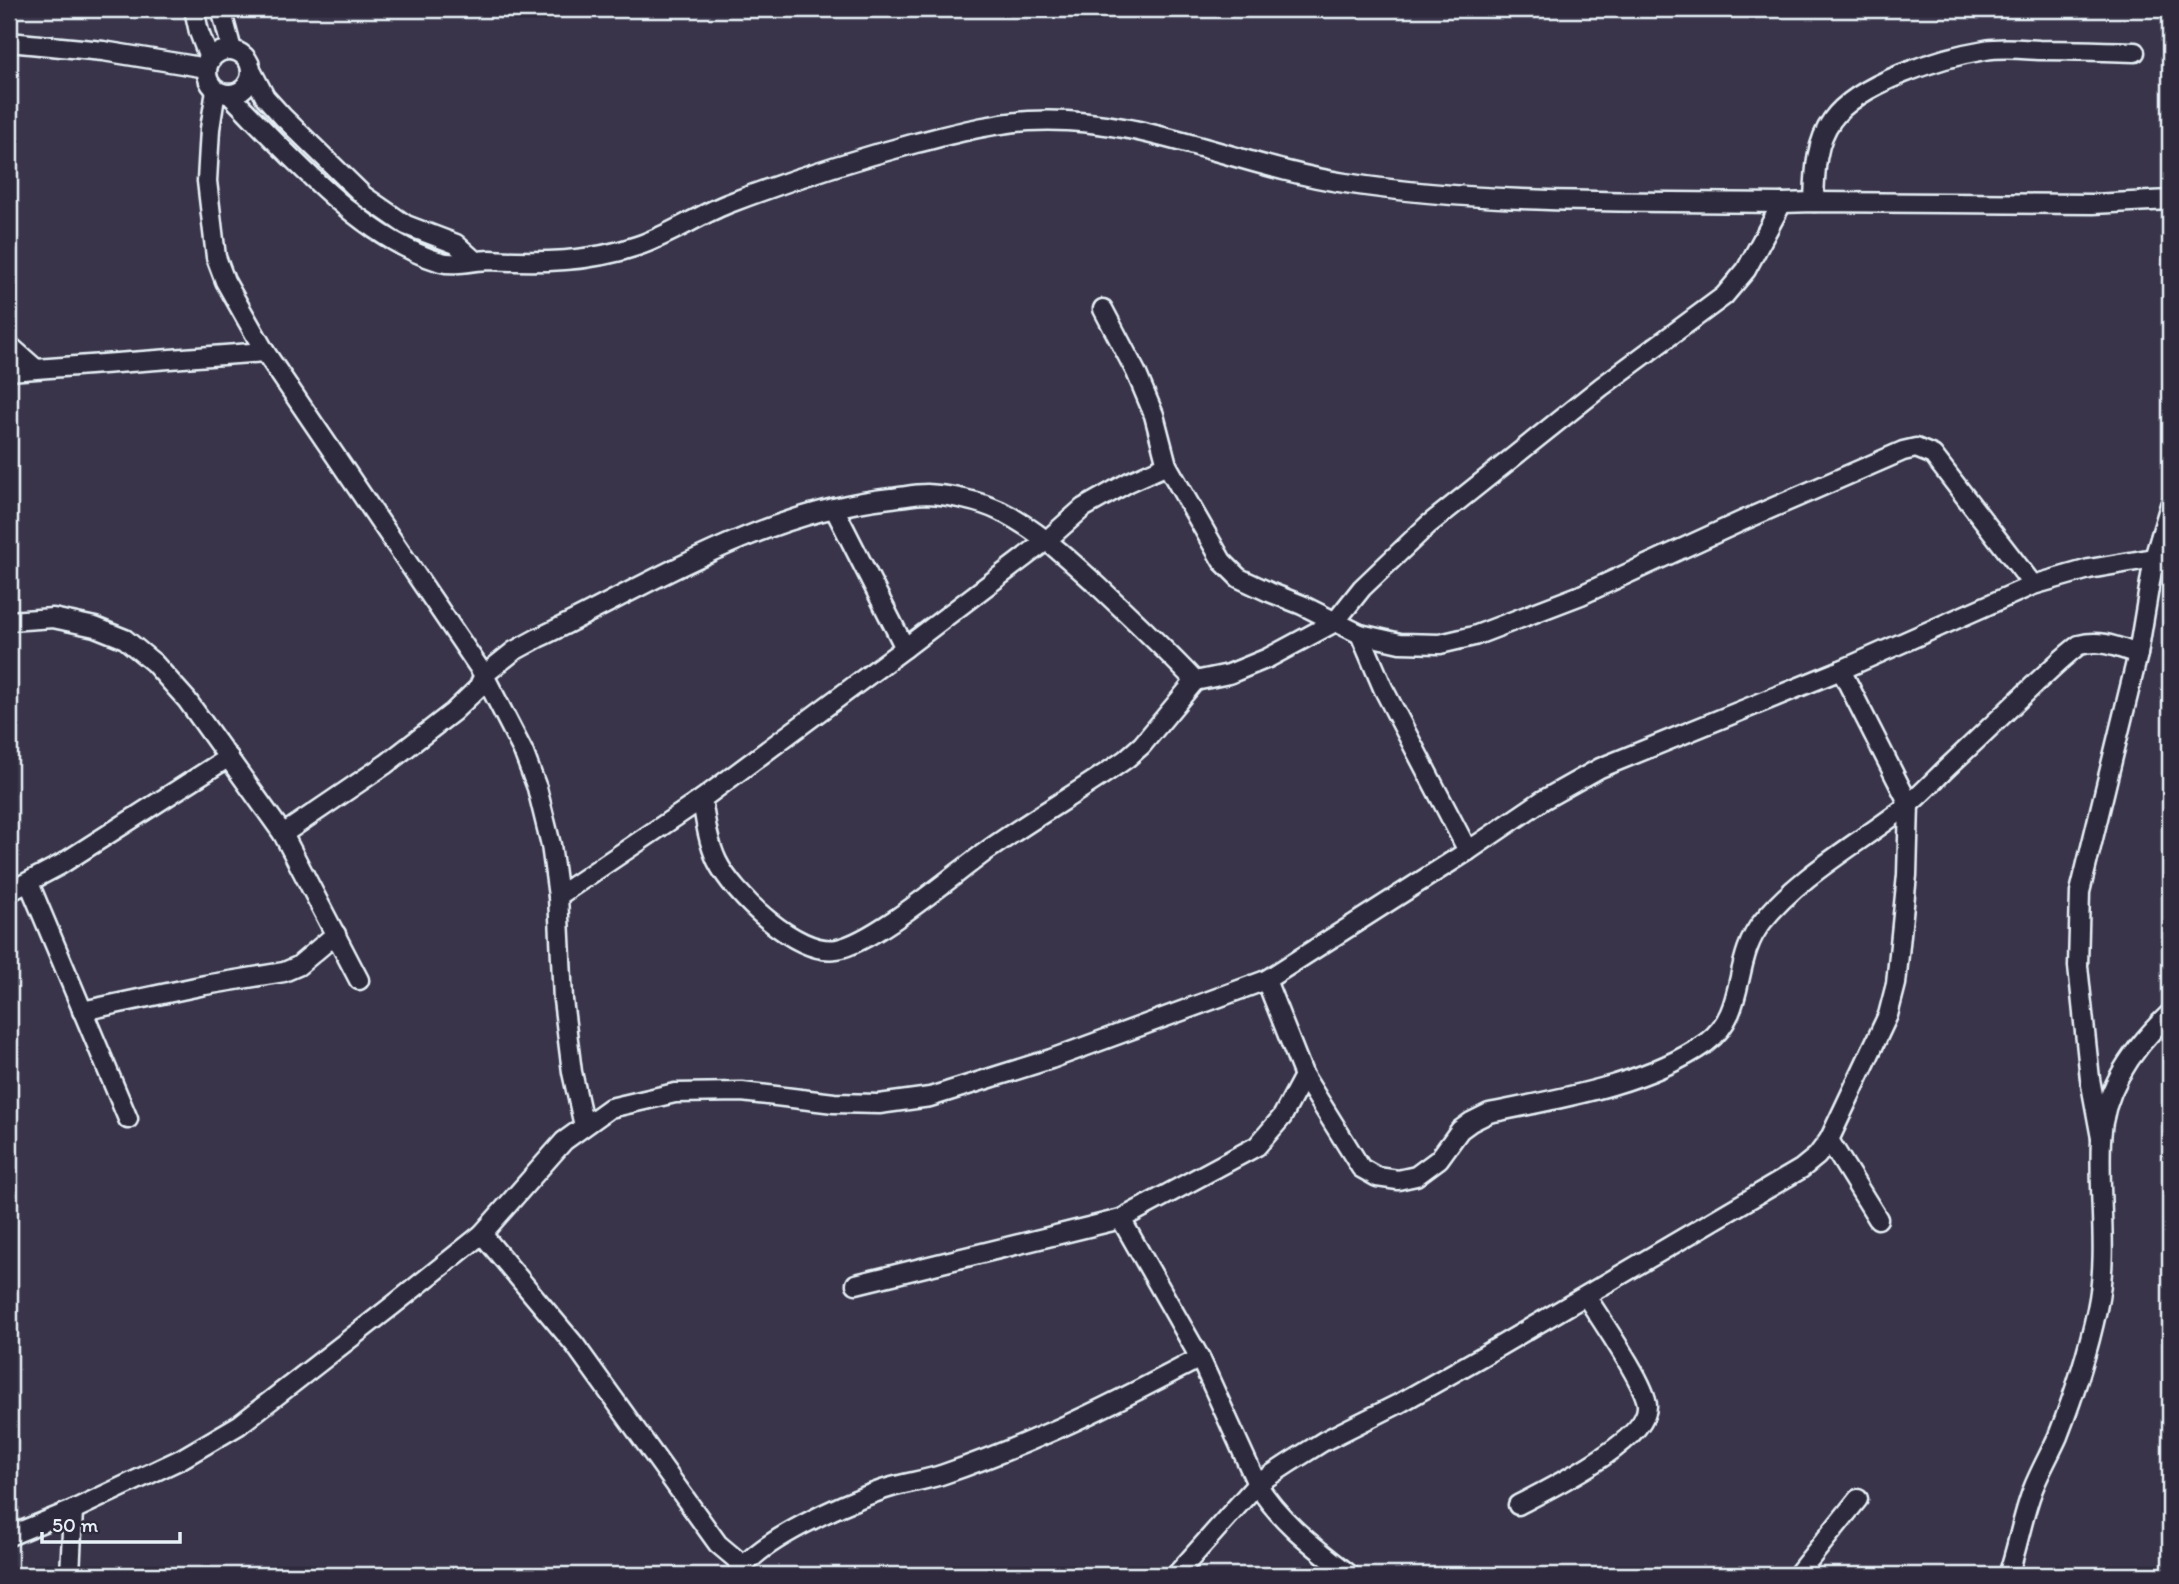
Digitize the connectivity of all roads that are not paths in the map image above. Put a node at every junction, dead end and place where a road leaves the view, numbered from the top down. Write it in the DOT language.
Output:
graph roads {
  1 [pos="194,9"];
  2 [pos="221,9"];
  3 [pos="9,42"];
  4 [pos="232,50"];
  5 [pos="2135,52"];
  6 [pos="209,65"];
  7 [pos="251,69"];
  8 [pos="223,92"];
  9 [pos="2170,200"];
  10 [pos="1814,202"];
  11 [pos="1782,204"];
  12 [pos="474,260"];
  13 [pos="1102,309"];
  14 [pos="9,345"];
  15 [pos="265,352"];
  16 [pos="36,368"];
  17 [pos="9,371"];
  18 [pos="1167,465"];
  19 [pos="2170,505"];
  20 [pos="834,508"];
  21 [pos="1047,540"];
  22 [pos="2154,558"];
  23 [pos="2170,568"];
  24 [pos="2033,585"];
  25 [pos="9,621"];
  26 [pos="1335,622"];
  27 [pos="1360,634"];
  28 [pos="905,648"];
  29 [pos="2138,654"];
  30 [pos="1841,670"];
  31 [pos="484,675"];
  32 [pos="1195,681"];
  33 [pos="229,757"];
  34 [pos="702,799"];
  35 [pos="1909,804"];
  36 [pos="283,834"];
  37 [pos="1468,852"];
  38 [pos="29,883"];
  39 [pos="9,892"];
  40 [pos="558,897"];
  41 [pos="336,934"];
  42 [pos="359,980"];
  43 [pos="1266,980"];
  44 [pos="82,1011"];
  45 [pos="2170,1013"];
  46 [pos="1304,1076"];
  47 [pos="128,1119"];
  48 [pos="584,1126"];
  49 [pos="2101,1138"];
  50 [pos="1829,1140"];
  51 [pos="1121,1219"];
  52 [pos="1878,1219"];
  53 [pos="482,1234"];
  54 [pos="856,1284"];
  55 [pos="1586,1296"];
  56 [pos="1200,1357"];
  57 [pos="1257,1484"];
  58 [pos="1858,1499"];
  59 [pos="1518,1505"];
  60 [pos="73,1510"];
  61 [pos="9,1536"];
  62 [pos="740,1570"];
  63 [pos="71,1575"];
  64 [pos="1177,1575"];
  65 [pos="1350,1575"];
  66 [pos="1797,1575"];
  67 [pos="2008,1575"];
  1 -- 6 [label="street"];
  2 -- 4 [label="street"];
  3 -- 6 [label="street"];
  4 -- 6 [label="street"];
  4 -- 7 [label="street"];
  5 -- 10 [label="street"];
  6 -- 8 [label="street"];
  7 -- 8 [label="street"];
  7 -- 12 [label="street"];
  8 -- 12 [label="street"];
  8 -- 15 [label="street"];
  9 -- 10 [label="street"];
  10 -- 11 [label="street"];
  11 -- 12 [label="street"];
  11 -- 26 [label="street"];
  13 -- 18 [label="street"];
  14 -- 16 [label="street"];
  15 -- 16 [label="street"];
  15 -- 31 [label="street"];
  16 -- 17 [label="street"];
  18 -- 21 [label="street"];
  18 -- 26 [label="street"];
  19 -- 22 [label="street"];
  20 -- 21 [label="street"];
  20 -- 28 [label="street"];
  20 -- 31 [label="street"];
  21 -- 28 [label="street"];
  21 -- 32 [label="street"];
  22 -- 23 [label="street"];
  22 -- 24 [label="street"];
  22 -- 29 [label="street"];
  24 -- 27 [label="street"];
  24 -- 30 [label="street"];
  25 -- 33 [label="street"];
  26 -- 27 [label="street"];
  26 -- 32 [label="street"];
  27 -- 37 [label="street"];
  28 -- 34 [label="street"];
  29 -- 35 [label="street"];
  29 -- 49 [label="street"];
  30 -- 35 [label="street"];
  30 -- 37 [label="street"];
  31 -- 36 [label="street"];
  31 -- 40 [label="street"];
  32 -- 34 [label="street"];
  33 -- 36 [label="street"];
  33 -- 38 [label="street"];
  34 -- 40 [label="street"];
  35 -- 46 [label="street"];
  35 -- 50 [label="street"];
  36 -- 41 [label="street"];
  37 -- 43 [label="street"];
  38 -- 39 [label="street"];
  38 -- 44 [label="street"];
  40 -- 48 [label="street"];
  41 -- 42 [label="street"];
  41 -- 44 [label="street"];
  43 -- 46 [label="street"];
  43 -- 48 [label="street"];
  44 -- 47 [label="street"];
  45 -- 49 [label="street"];
  46 -- 51 [label="street"];
  48 -- 53 [label="street"];
  49 -- 67 [label="street"];
  50 -- 52 [label="street"];
  50 -- 55 [label="street"];
  51 -- 54 [label="street"];
  51 -- 56 [label="street"];
  53 -- 60 [label="street"];
  53 -- 62 [label="street"];
  55 -- 57 [label="street"];
  55 -- 59 [label="street"];
  56 -- 57 [label="street"];
  56 -- 62 [label="street"];
  57 -- 64 [label="street"];
  57 -- 65 [label="street"];
  58 -- 66 [label="street"];
  60 -- 61 [label="street"];
  60 -- 63 [label="street"];
}
